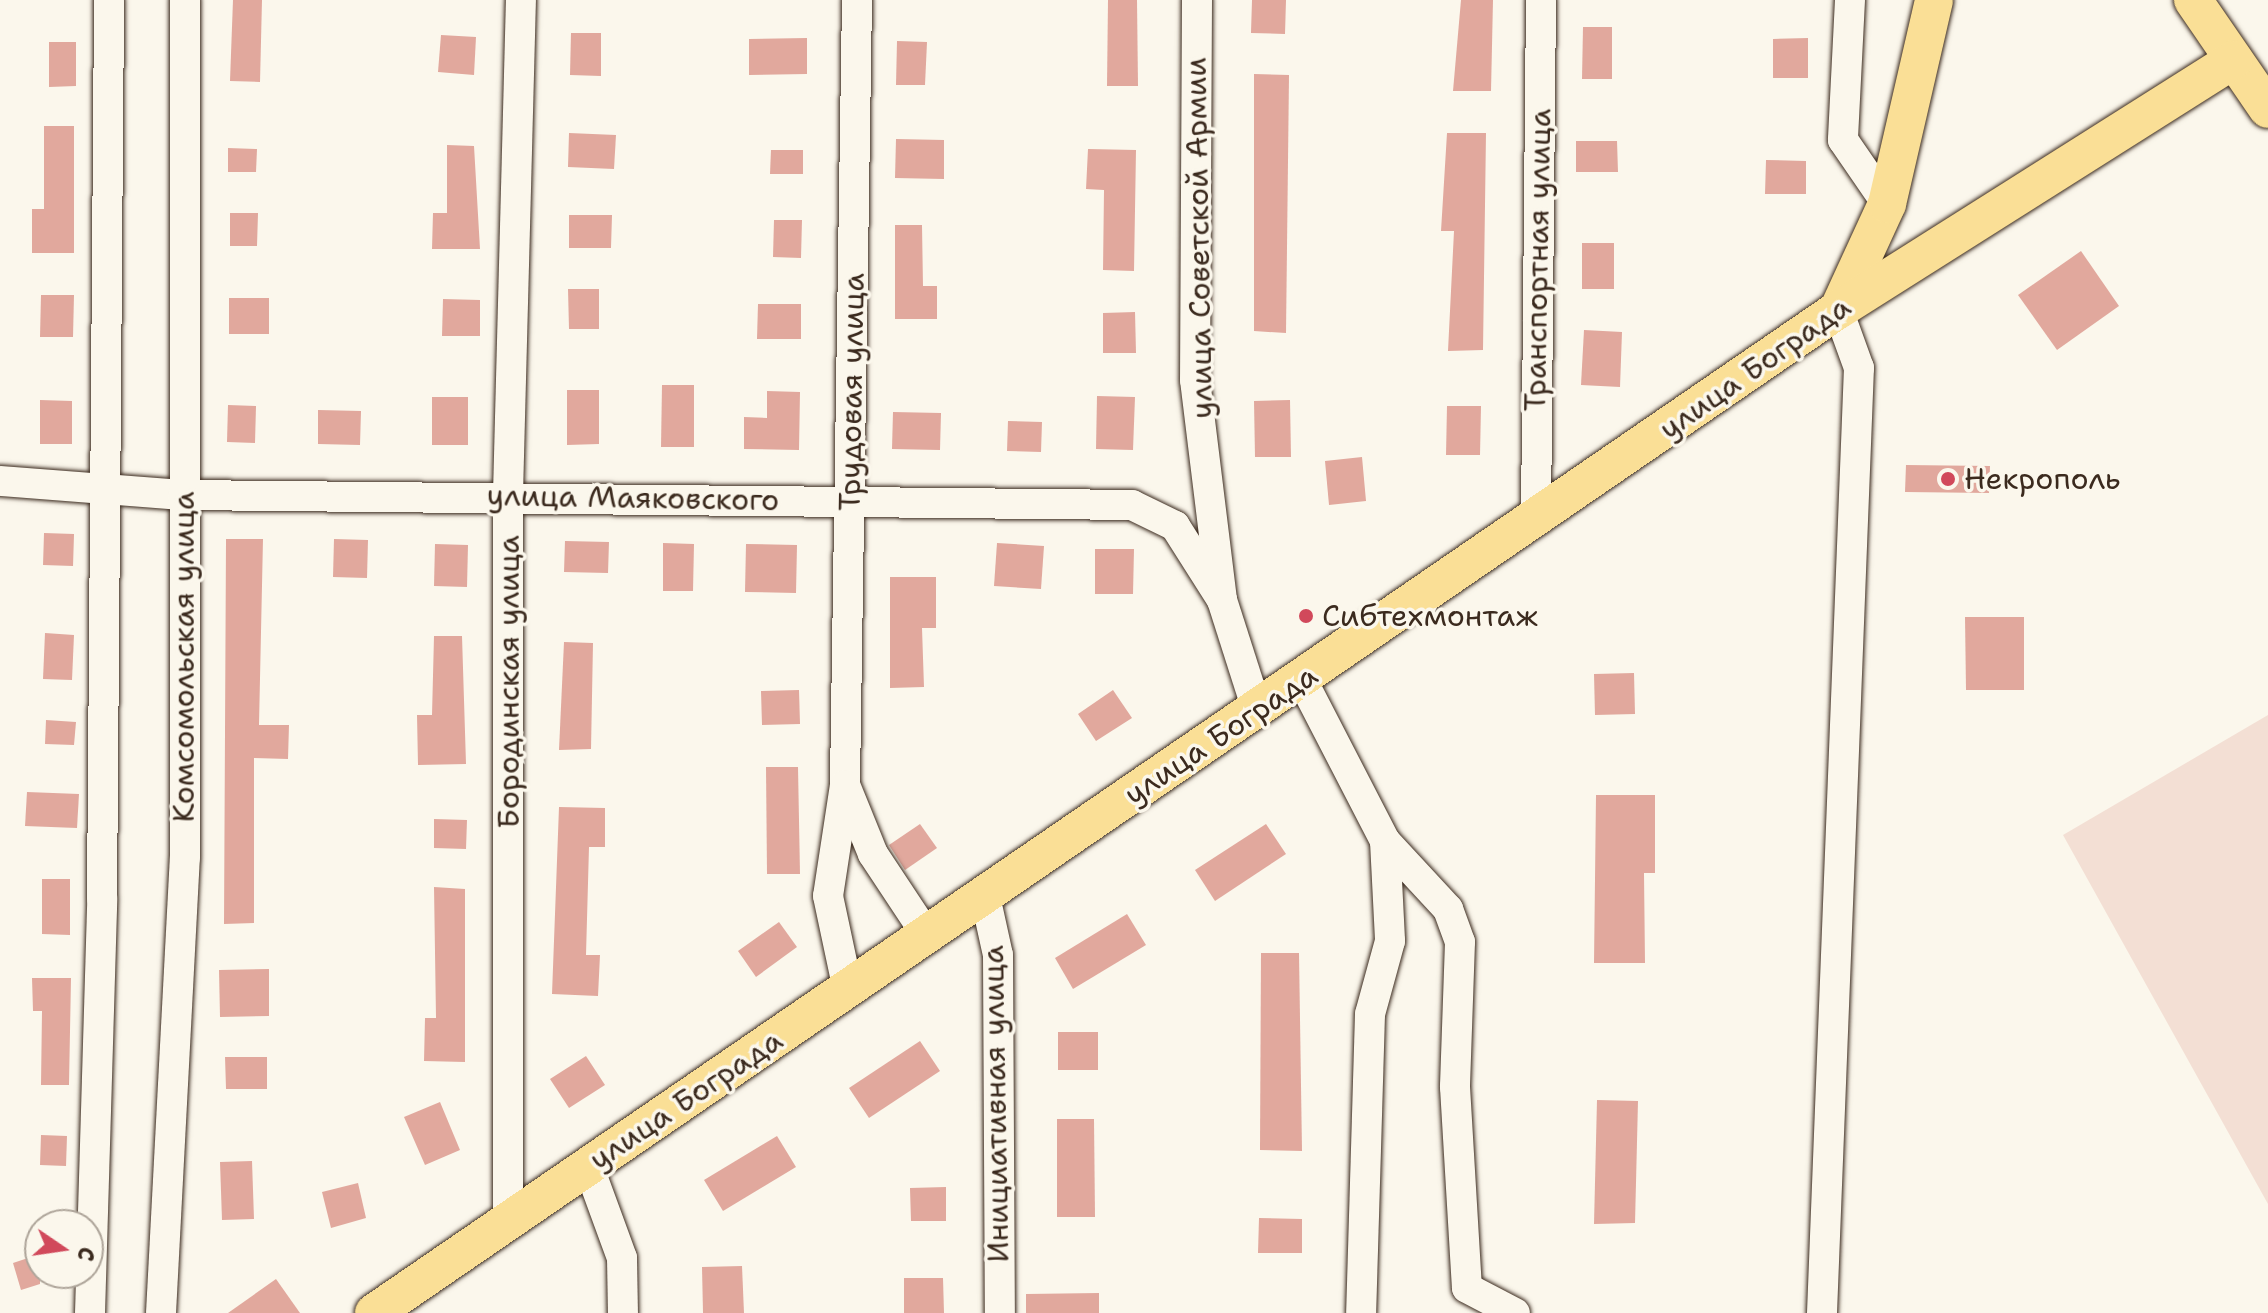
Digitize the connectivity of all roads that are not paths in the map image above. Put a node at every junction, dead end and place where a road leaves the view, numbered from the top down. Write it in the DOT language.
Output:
graph roads {
  1 [pos="109,0"];
  2 [pos="185,0"];
  3 [pos="521,0"];
  4 [pos="857,0"];
  5 [pos="1197,0"];
  6 [pos="1541,0"];
  7 [pos="1850,0"];
  8 [pos="1934,0"];
  9 [pos="2193,0"];
  10 [pos="2234,60"];
  11 [pos="2268,109"];
  12 [pos="1887,204"];
  13 [pos="1838,310"];
  14 [pos="0,481"];
  15 [pos="103,490"];
  16 [pos="508,494"];
  17 [pos="183,495"];
  18 [pos="852,502"];
  19 [pos="1536,519"];
  20 [pos="1222,600"];
  21 [pos="1302,680"];
  22 [pos="1257,710"];
  23 [pos="845,785"];
  24 [pos="1385,841"];
  25 [pos="985,896"];
  26 [pos="926,934"];
  27 [pos="848,990"];
  28 [pos="588,1165"];
  29 [pos="508,1220"];
  30 [pos="90,1313"];
  31 [pos="161,1313"];
  32 [pos="374,1313"];
  33 [pos="623,1313"];
  34 [pos="1000,1313"];
  35 [pos="1361,1313"];
  36 [pos="1515,1313"];
  37 [pos="1822,1313"];
  1 -- 15 [label="street"];
  2 -- 17 [label="street, Комсомольская улица"];
  3 -- 16 [label="street, Бородинская улица"];
  4 -- 18 [label="street, Трудовая улица"];
  5 -- 20 [label="street, улица Советской Армии"];
  6 -- 19 [label="street, Транспортная улица"];
  7 -- 12 [label="street"];
  8 -- 12 [label="main road"];
  9 -- 10 [label="main road"];
  10 -- 11 [label="main road"];
  10 -- 13 [label="main road, улица Бограда"];
  12 -- 13 [label="main road"];
  13 -- 19 [label="main road, улица Бограда"];
  13 -- 37 [label="street"];
  14 -- 15 [label="street, улица Маяковского"];
  15 -- 17 [label="street, улица Маяковского"];
  15 -- 30 [label="street"];
  16 -- 17 [label="street, улица Маяковского"];
  16 -- 18 [label="street, улица Маяковского"];
  16 -- 29 [label="street, Бородинская улица"];
  17 -- 31 [label="street, Комсомольская улица"];
  18 -- 20 [label="street, улица Маяковского"];
  18 -- 23 [label="street, Трудовая улица"];
  19 -- 21 [label="main road, улица Бограда"];
  20 -- 22 [label="street, улица Советской Армии"];
  21 -- 22 [label="main road, улица Бограда"];
  21 -- 24 [label="street"];
  22 -- 25 [label="main road, улица Бограда"];
  23 -- 26 [label="street, Трудовая улица"];
  23 -- 27 [label="street, Трудовая улица"];
  24 -- 35 [label="street"];
  24 -- 36 [label="street"];
  25 -- 26 [label="main road, улица Бограда"];
  25 -- 34 [label="street, Инициативная улица"];
  26 -- 27 [label="main road, улица Бограда"];
  27 -- 28 [label="main road, улица Бограда"];
  28 -- 29 [label="main road, улица Бограда"];
  28 -- 33 [label="street"];
  29 -- 32 [label="main road, улица Бограда"];
}
